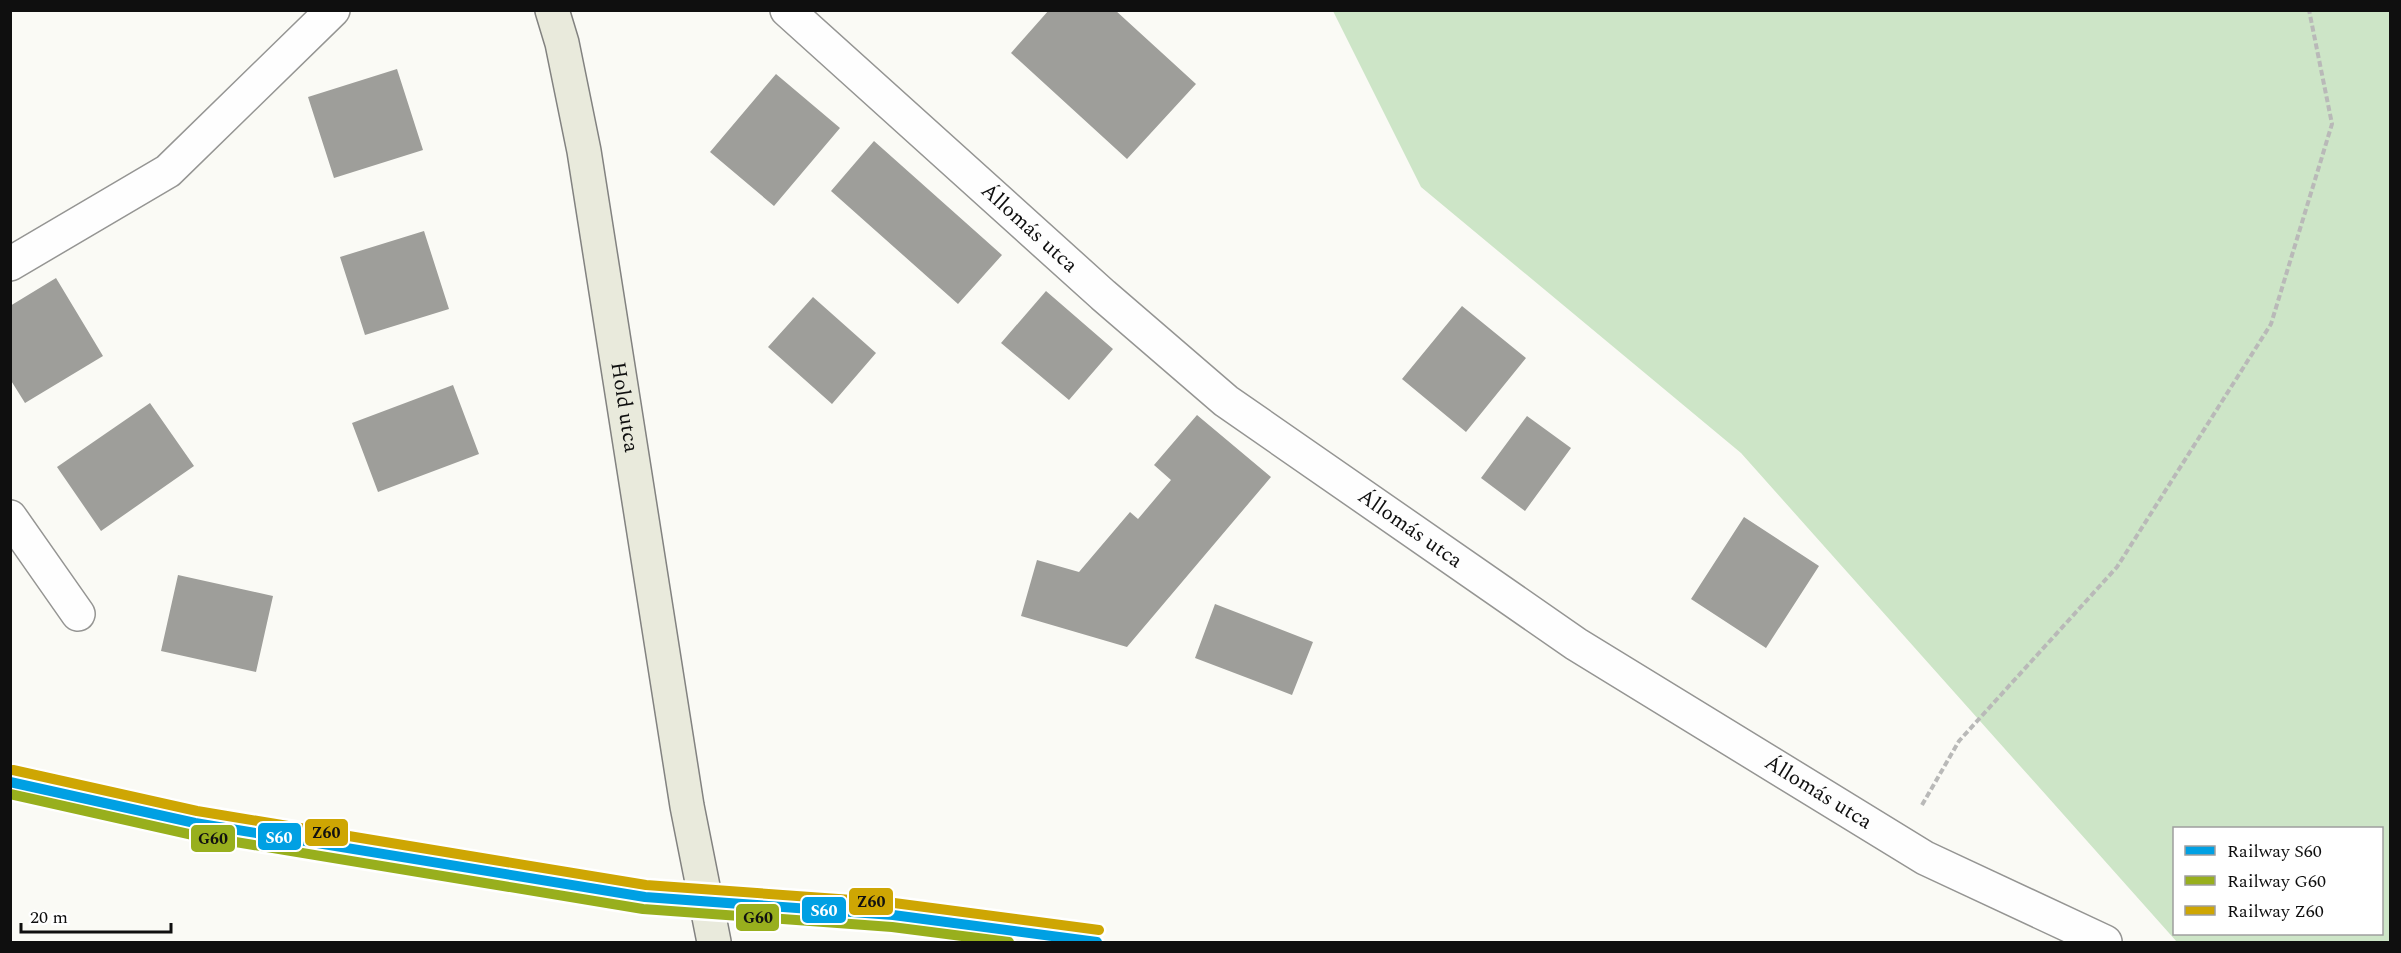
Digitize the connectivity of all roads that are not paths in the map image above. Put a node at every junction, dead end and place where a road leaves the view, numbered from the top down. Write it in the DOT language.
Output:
graph roads {
  1 [pos="333,10"];
  2 [pos="552,10"];
  3 [pos="787,10"];
  4 [pos="10,264"];
  5 [pos="10,517"];
  6 [pos="78,614"];
  7 [pos="714,942"];
  8 [pos="2105,942"];
  1 -- 4 [label="street"];
  2 -- 7 [label="main road, Hold utca"];
  3 -- 8 [label="street, Állomás utca"];
  5 -- 6 [label="street"];
}
